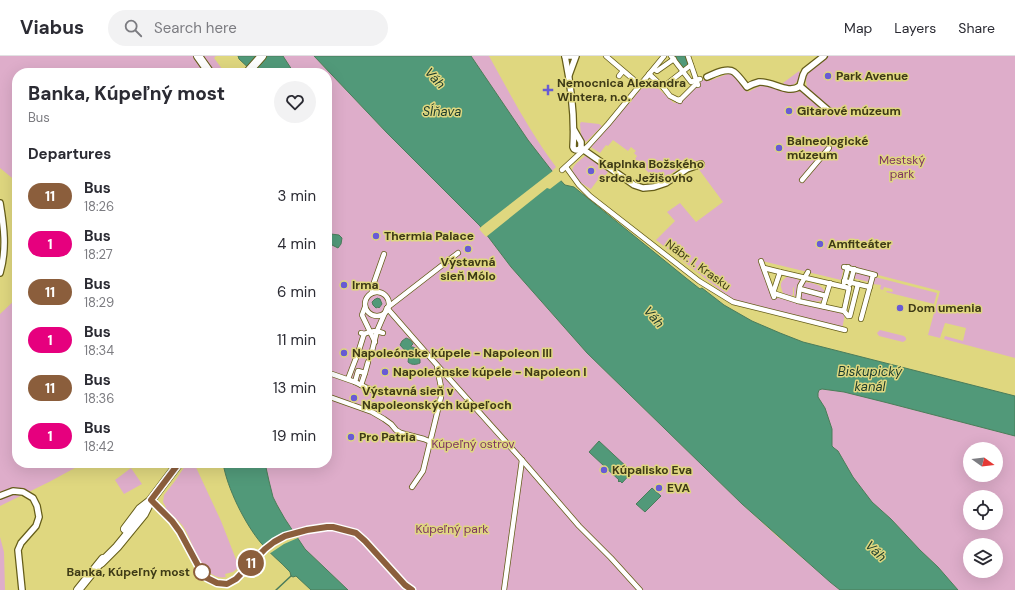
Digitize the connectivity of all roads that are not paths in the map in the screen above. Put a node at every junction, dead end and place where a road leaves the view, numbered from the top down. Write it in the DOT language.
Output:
graph roads {
  1 [pos="198,56"];
  2 [pos="262,56"];
  3 [pos="565,56"];
  4 [pos="576,56"];
  5 [pos="688,56"];
  6 [pos="824,56"];
  7 [pos="606,57"];
  8 [pos="663,57"];
  9 [pos="673,58"];
  10 [pos="658,64"];
  11 [pos="691,64"];
  12 [pos="662,67"];
  13 [pos="206,68"];
  14 [pos="251,68"];
  15 [pos="655,70"];
  16 [pos="623,71"];
  17 [pos="683,71"];
  18 [pos="569,75"];
  19 [pos="619,76"];
  20 [pos="651,76"];
  21 [pos="707,77"];
  22 [pos="696,82"];
  23 [pos="640,86"];
  24 [pos="800,86"];
  25 [pos="663,90"];
  26 [pos="830,112"];
  27 [pos="574,130"];
  28 [pos="829,148"];
  29 [pos="574,149"];
  30 [pos="583,149"];
  31 [pos="574,158"];
  32 [pos="701,164"];
  33 [pos="802,180"];
  34 [pos="0,203"];
  35 [pos="384,254"];
  36 [pos="456,255"];
  37 [pos="761,261"];
  38 [pos="764,268"];
  39 [pos="854,269"];
  40 [pos="780,272"];
  41 [pos="808,272"];
  42 [pos="0,273"];
  43 [pos="822,276"];
  44 [pos="805,278"];
  45 [pos="821,281"];
  46 [pos="830,283"];
  47 [pos="844,284"];
  48 [pos="858,284"];
  49 [pos="850,285"];
  50 [pos="870,287"];
  51 [pos="800,289"];
  52 [pos="372,293"];
  53 [pos="774,295"];
  54 [pos="826,296"];
  55 [pos="798,300"];
  56 [pos="824,306"];
  57 [pos="365,307"];
  58 [pos="387,308"];
  59 [pos="844,311"];
  60 [pos="861,319"];
  61 [pos="844,330"];
  62 [pos="377,331"];
  63 [pos="370,332"];
  64 [pos="383,333"];
  65 [pos="374,342"];
  66 [pos="359,350"];
  67 [pos="371,355"];
  68 [pos="356,358"];
  69 [pos="368,362"];
  70 [pos="437,365"];
  71 [pos="352,370"];
  72 [pos="358,371"];
  73 [pos="365,373"];
  74 [pos="332,374"];
  75 [pos="348,379"];
  76 [pos="355,382"];
  77 [pos="361,385"];
  78 [pos="376,392"];
  79 [pos="332,398"];
  80 [pos="431,442"];
  81 [pos="522,460"];
  82 [pos="175,468"];
  83 [pos="412,487"];
  84 [pos="0,496"];
  85 [pos="22,590"];
  86 [pos="78,590"];
  87 [pos="504,590"];
  88 [pos="640,590"];
  1 -- 13 [label="main road"];
  2 -- 14 [label="main road"];
  3 -- 4 [label="street"];
  3 -- 18 [label="street"];
  4 -- 18 [label="street"];
  5 -- 11 [label="street"];
  6 -- 24 [label="street"];
  7 -- 16 [label="street"];
  8 -- 10 [label="street"];
  9 -- 12 [label="street"];
  9 -- 17 [label="street"];
  10 -- 12 [label="street"];
  10 -- 15 [label="street"];
  11 -- 17 [label="street"];
  11 -- 22 [label="street"];
  12 -- 15 [label="street"];
  15 -- 20 [label="street"];
  16 -- 19 [label="street"];
  16 -- 23 [label="street"];
  17 -- 22 [label="street"];
  17 -- 25 [label="street"];
  18 -- 27 [label="street"];
  20 -- 23 [label="street"];
  20 -- 25 [label="street"];
  21 -- 24 [label="street"];
  22 -- 25 [label="street"];
  23 -- 30 [label="street"];
  24 -- 26 [label="street"];
  27 -- 29 [label="street"];
  27 -- 30 [label="street"];
  28 -- 33 [label="street"];
  29 -- 30 [label="street"];
  29 -- 31 [label="street"];
  30 -- 31 [label="street"];
  30 -- 32 [label="street"];
  31 -- 61 [label="street, Nábr. I. Krasku"];
  34 -- 42 [label="street"];
  35 -- 52 [label="street"];
  36 -- 58 [label="street"];
  37 -- 38 [label="street"];
  38 -- 40 [label="street"];
  38 -- 53 [label="street"];
  39 -- 47 [label="street"];
  39 -- 49 [label="street"];
  39 -- 50 [label="street"];
  40 -- 44 [label="street"];
  40 -- 53 [label="street"];
  41 -- 44 [label="street"];
  43 -- 45 [label="street"];
  44 -- 45 [label="street"];
  44 -- 51 [label="street"];
  45 -- 46 [label="street"];
  46 -- 47 [label="street"];
  46 -- 54 [label="street"];
  47 -- 49 [label="street"];
  48 -- 49 [label="street"];
  48 -- 50 [label="street"];
  48 -- 59 [label="street"];
  49 -- 59 [label="street"];
  50 -- 60 [label="street"];
  51 -- 54 [label="street"];
  51 -- 55 [label="street"];
  52 -- 57 [label="street"];
  52 -- 58 [label="street"];
  53 -- 55 [label="street"];
  54 -- 56 [label="street"];
  55 -- 56 [label="street"];
  56 -- 59 [label="street"];
  57 -- 58 [label="street"];
  57 -- 63 [label="street"];
  58 -- 62 [label="street"];
  58 -- 70 [label="street"];
  62 -- 63 [label="street"];
  62 -- 64 [label="street"];
  62 -- 65 [label="street"];
  63 -- 65 [label="street"];
  63 -- 66 [label="street"];
  65 -- 67 [label="street"];
  68 -- 71 [label="street"];
  69 -- 73 [label="street"];
  70 -- 80 [label="street"];
  70 -- 81 [label="street"];
  71 -- 72 [label="street"];
  71 -- 75 [label="street"];
  72 -- 73 [label="street"];
  72 -- 76 [label="street"];
  73 -- 77 [label="street"];
  74 -- 75 [label="street"];
  75 -- 76 [label="street"];
  76 -- 77 [label="street"];
  77 -- 78 [label="street"];
  79 -- 80 [label="street"];
  80 -- 83 [label="street"];
  81 -- 87 [label="street"];
  81 -- 88 [label="street"];
  82 -- 86 [label="main road"];
  84 -- 85 [label="street"];
}
